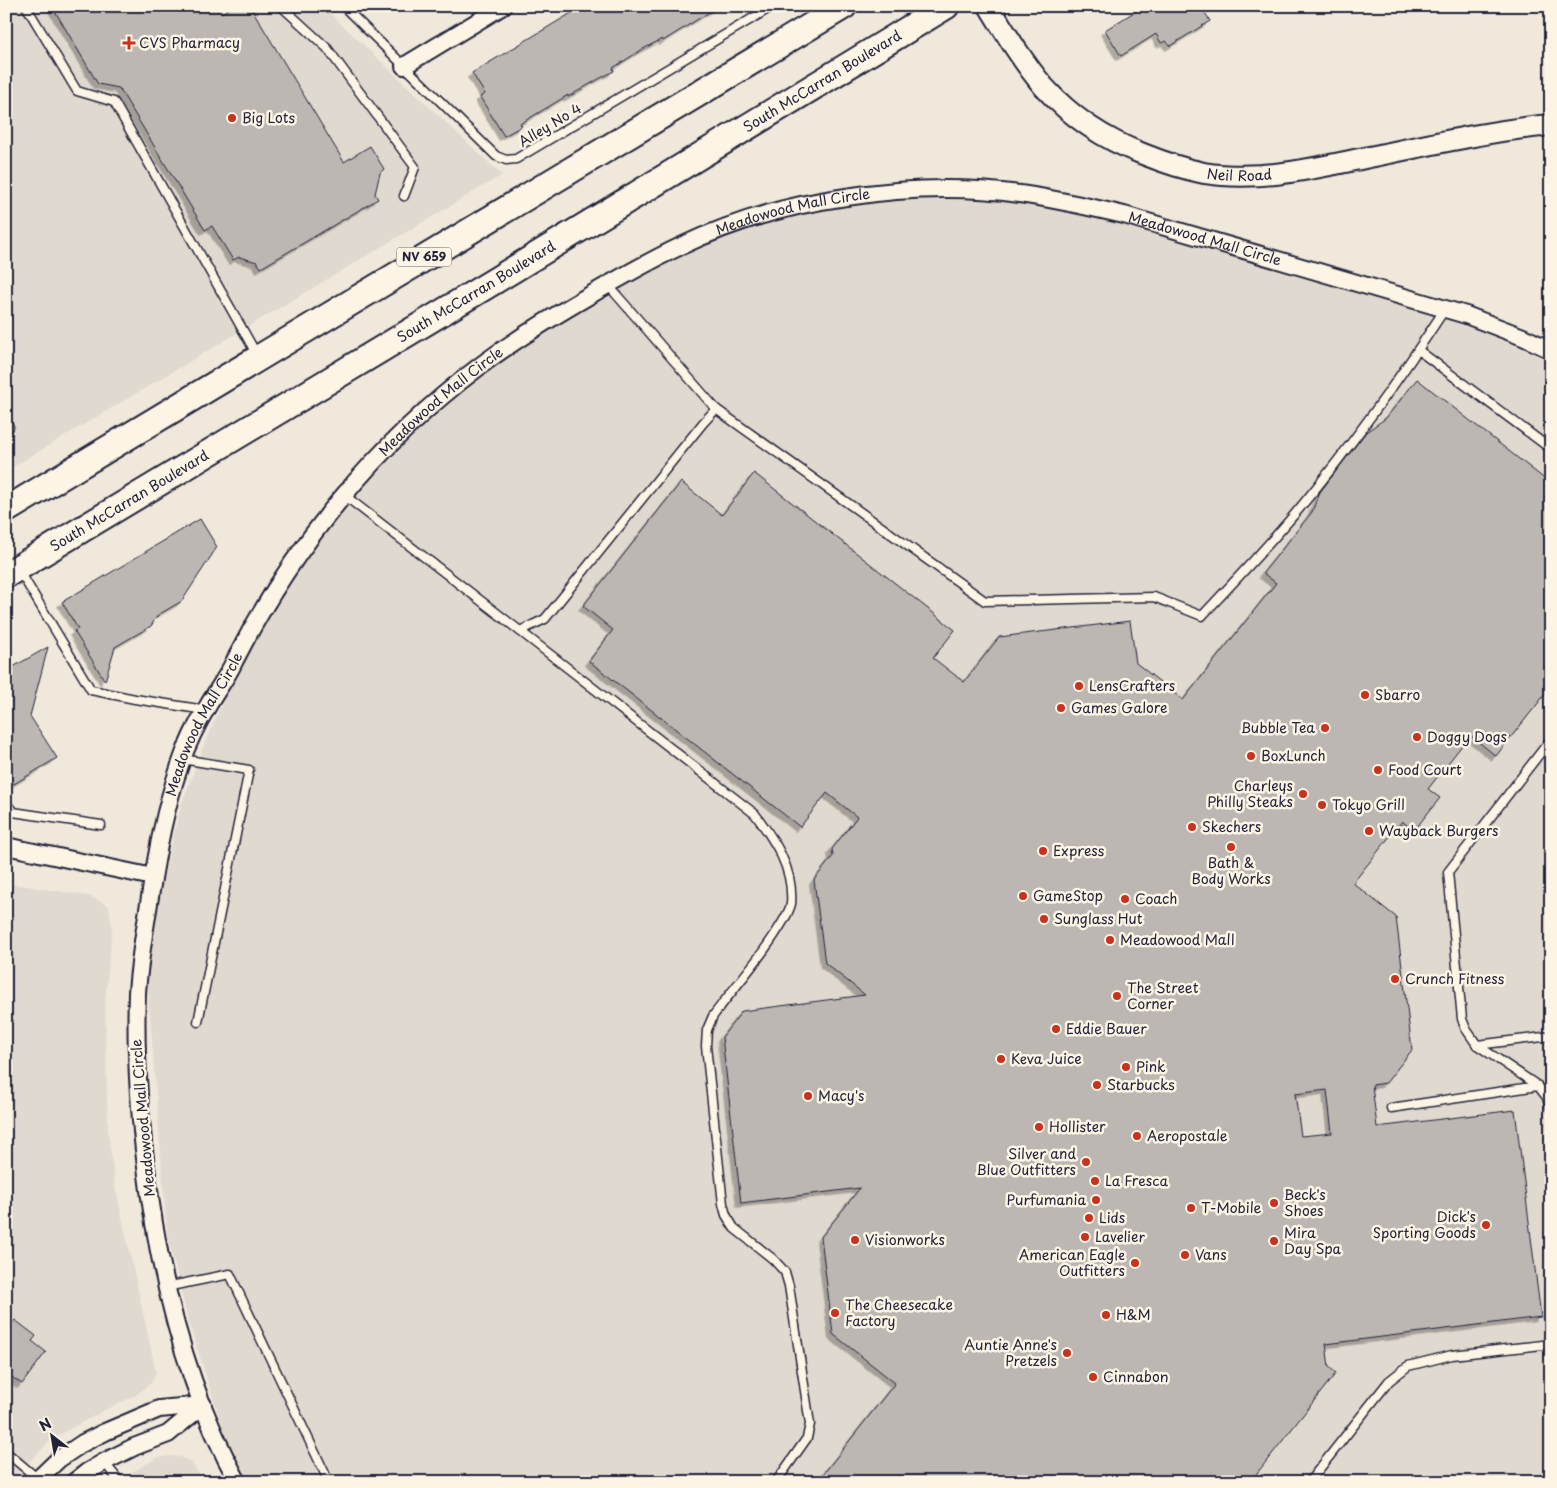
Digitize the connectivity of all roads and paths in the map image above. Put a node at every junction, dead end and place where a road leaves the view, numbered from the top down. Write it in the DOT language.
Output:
graph roads {
  1 [pos="26,6"];
  2 [pos="281,6"];
  3 [pos="343,6"];
  4 [pos="503,6"];
  5 [pos="773,6"];
  6 [pos="844,6"];
  7 [pos="946,6"];
  8 [pos="989,6"];
  9 [pos="404,66"];
  10 [pos="1551,126"];
  11 [pos="404,196"];
  12 [pos="608,284"];
  13 [pos="1445,309"];
  14 [pos="1418,350"];
  15 [pos="1551,350"];
  16 [pos="259,357"];
  17 [pos="716,409"];
  18 [pos="1551,449"];
  19 [pos="344,495"];
  20 [pos="6,510"];
  21 [pos="12,572"];
  22 [pos="520,631"];
  23 [pos="205,710"];
  24 [pos="1551,738"];
  25 [pos="182,759"];
  26 [pos="6,803"];
  27 [pos="101,825"];
  28 [pos="6,846"];
  29 [pos="153,877"];
  30 [pos="198,1022"];
  31 [pos="1551,1036"];
  32 [pos="1477,1044"];
  33 [pos="1540,1089"];
  34 [pos="1551,1090"];
  35 [pos="1391,1108"];
  36 [pos="1551,1108"];
  37 [pos="166,1287"];
  38 [pos="1551,1344"];
  39 [pos="203,1405"];
  40 [pos="6,1452"];
  41 [pos="104,1462"];
  42 [pos="36,1480"];
  43 [pos="74,1482"];
  44 [pos="120,1482"];
  45 [pos="238,1482"];
  46 [pos="329,1482"];
  47 [pos="776,1482"];
  48 [pos="1309,1482"];
  1 -- 16 [label="lane"];
  2 -- 11 [label="lane"];
  3 -- 9 [label="lane, Alley No 4"];
  4 -- 9 [label="street"];
  5 -- 9 [label="lane, Alley No 4"];
  6 -- 16 [label="main road, NV 659"];
  7 -- 21 [label="main road, South McCarran Boulevard"];
  8 -- 10 [label="street, Neil Road"];
  12 -- 13 [label="street, Meadowood Mall Circle"];
  12 -- 17 [label="lane"];
  12 -- 19 [label="street, Meadowood Mall Circle"];
  13 -- 14 [label="lane"];
  13 -- 15 [label="street, Meadowood Mall Circle"];
  14 -- 17 [label="lane"];
  14 -- 18 [label="lane"];
  16 -- 20 [label="main road, NV 659"];
  17 -- 22 [label="lane"];
  19 -- 22 [label="lane"];
  19 -- 23 [label="street, Meadowood Mall Circle"];
  21 -- 23 [label="lane"];
  22 -- 47 [label="lane"];
  23 -- 25 [label="street, Meadowood Mall Circle"];
  24 -- 32 [label="lane"];
  25 -- 29 [label="street, Meadowood Mall Circle"];
  25 -- 30 [label="lane"];
  26 -- 27 [label="lane"];
  28 -- 29 [label="street"];
  29 -- 37 [label="street, Meadowood Mall Circle"];
  31 -- 32 [label="lane"];
  32 -- 33 [label="lane"];
  33 -- 34 [label="lane"];
  33 -- 35 [label="lane"];
  33 -- 36 [label="lane"];
  37 -- 39 [label="street, Meadowood Mall Circle"];
  37 -- 46 [label="lane"];
  38 -- 48 [label="lane"];
  39 -- 41 [label="street"];
  39 -- 42 [label="street"];
  39 -- 45 [label="street, Meadowood Mall Circle"];
  40 -- 42 [label="lane"];
  41 -- 43 [label="street"];
  41 -- 44 [label="lane"];
}
